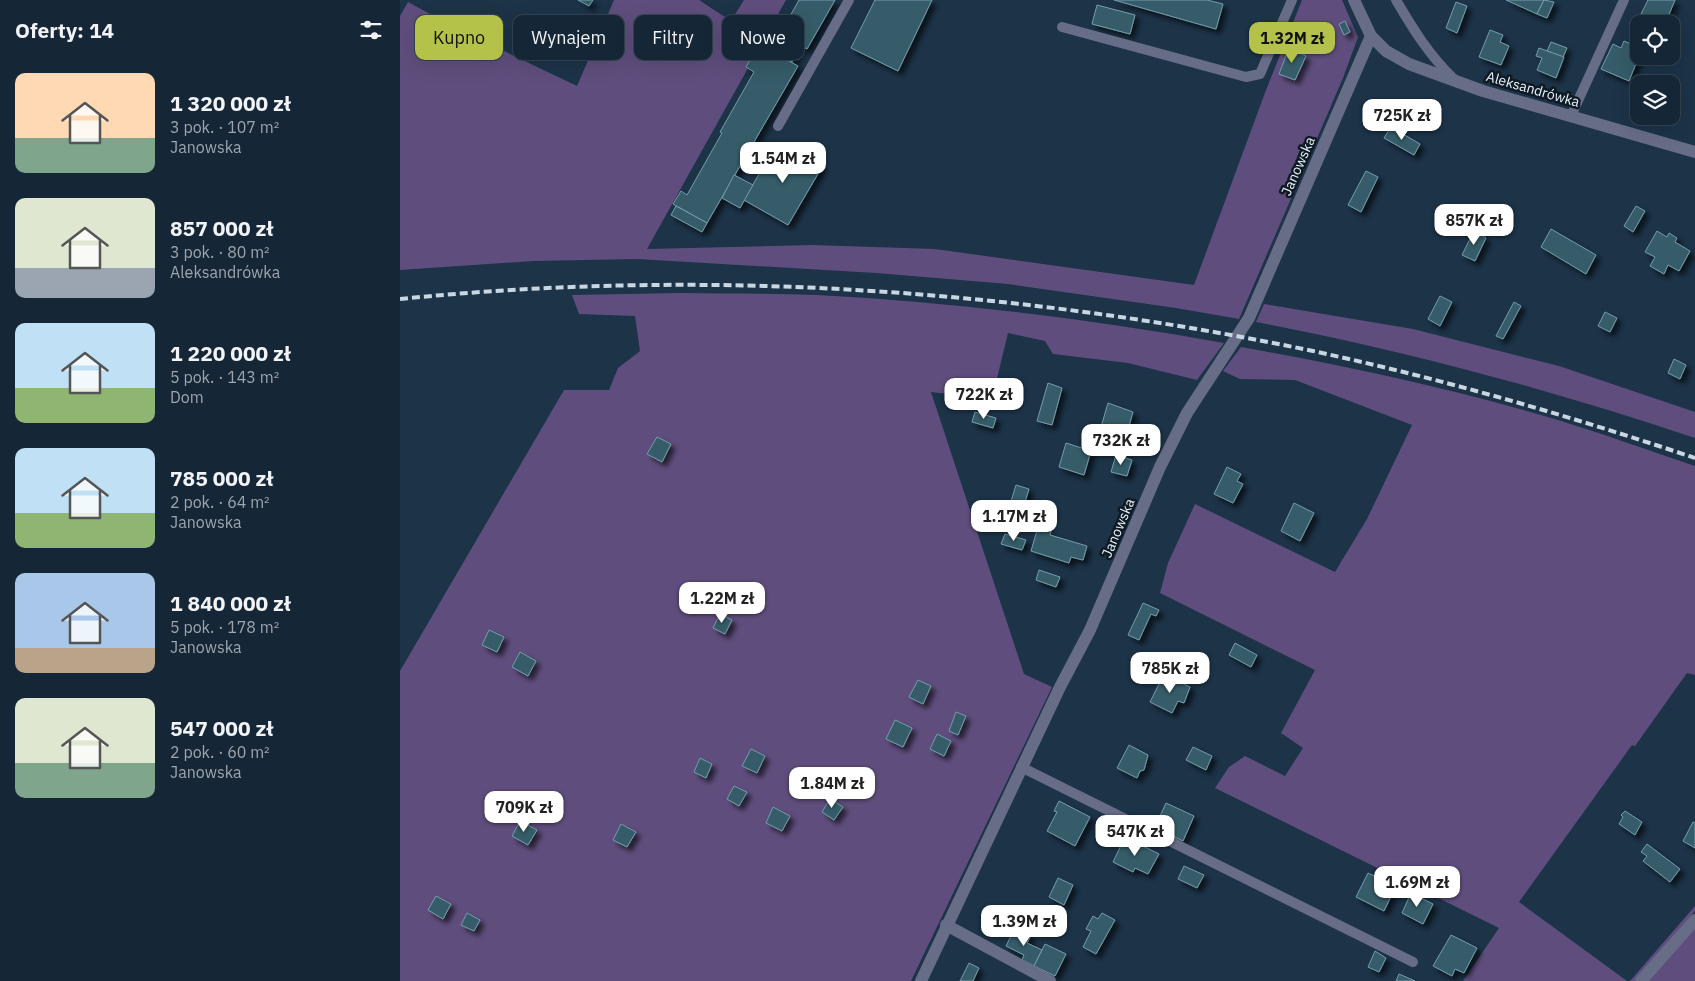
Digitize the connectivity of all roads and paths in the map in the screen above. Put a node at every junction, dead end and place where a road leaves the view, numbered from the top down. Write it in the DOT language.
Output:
graph roads {
  1 [pos="849,0"];
  2 [pos="1292,0"];
  3 [pos="1354,0"];
  4 [pos="1396,0"];
  5 [pos="1624,0"];
  6 [pos="1062,27"];
  7 [pos="1371,36"];
  8 [pos="1457,82"];
  9 [pos="1571,116"];
  10 [pos="778,126"];
  11 [pos="1695,152"];
  12 [pos="1021,767"];
  13 [pos="1695,920"];
  14 [pos="946,925"];
  15 [pos="1413,962"];
  16 [pos="921,981"];
  17 [pos="1050,981"];
  18 [pos="1641,981"];
  1 -- 10 [label="lane"];
  2 -- 6 [label="lane"];
  3 -- 7 [label="street"];
  4 -- 8 [label="lane"];
  5 -- 9 [label="lane"];
  7 -- 8 [label="street, Aleksandrówka"];
  7 -- 12 [label="street, Janowska"];
  8 -- 9 [label="street, Aleksandrówka"];
  9 -- 11 [label="street, Aleksandrówka"];
  12 -- 14 [label="street, Janowska"];
  12 -- 15 [label="lane"];
  13 -- 18 [label="street"];
  14 -- 16 [label="street, Janowska"];
  14 -- 17 [label="street"];
}
